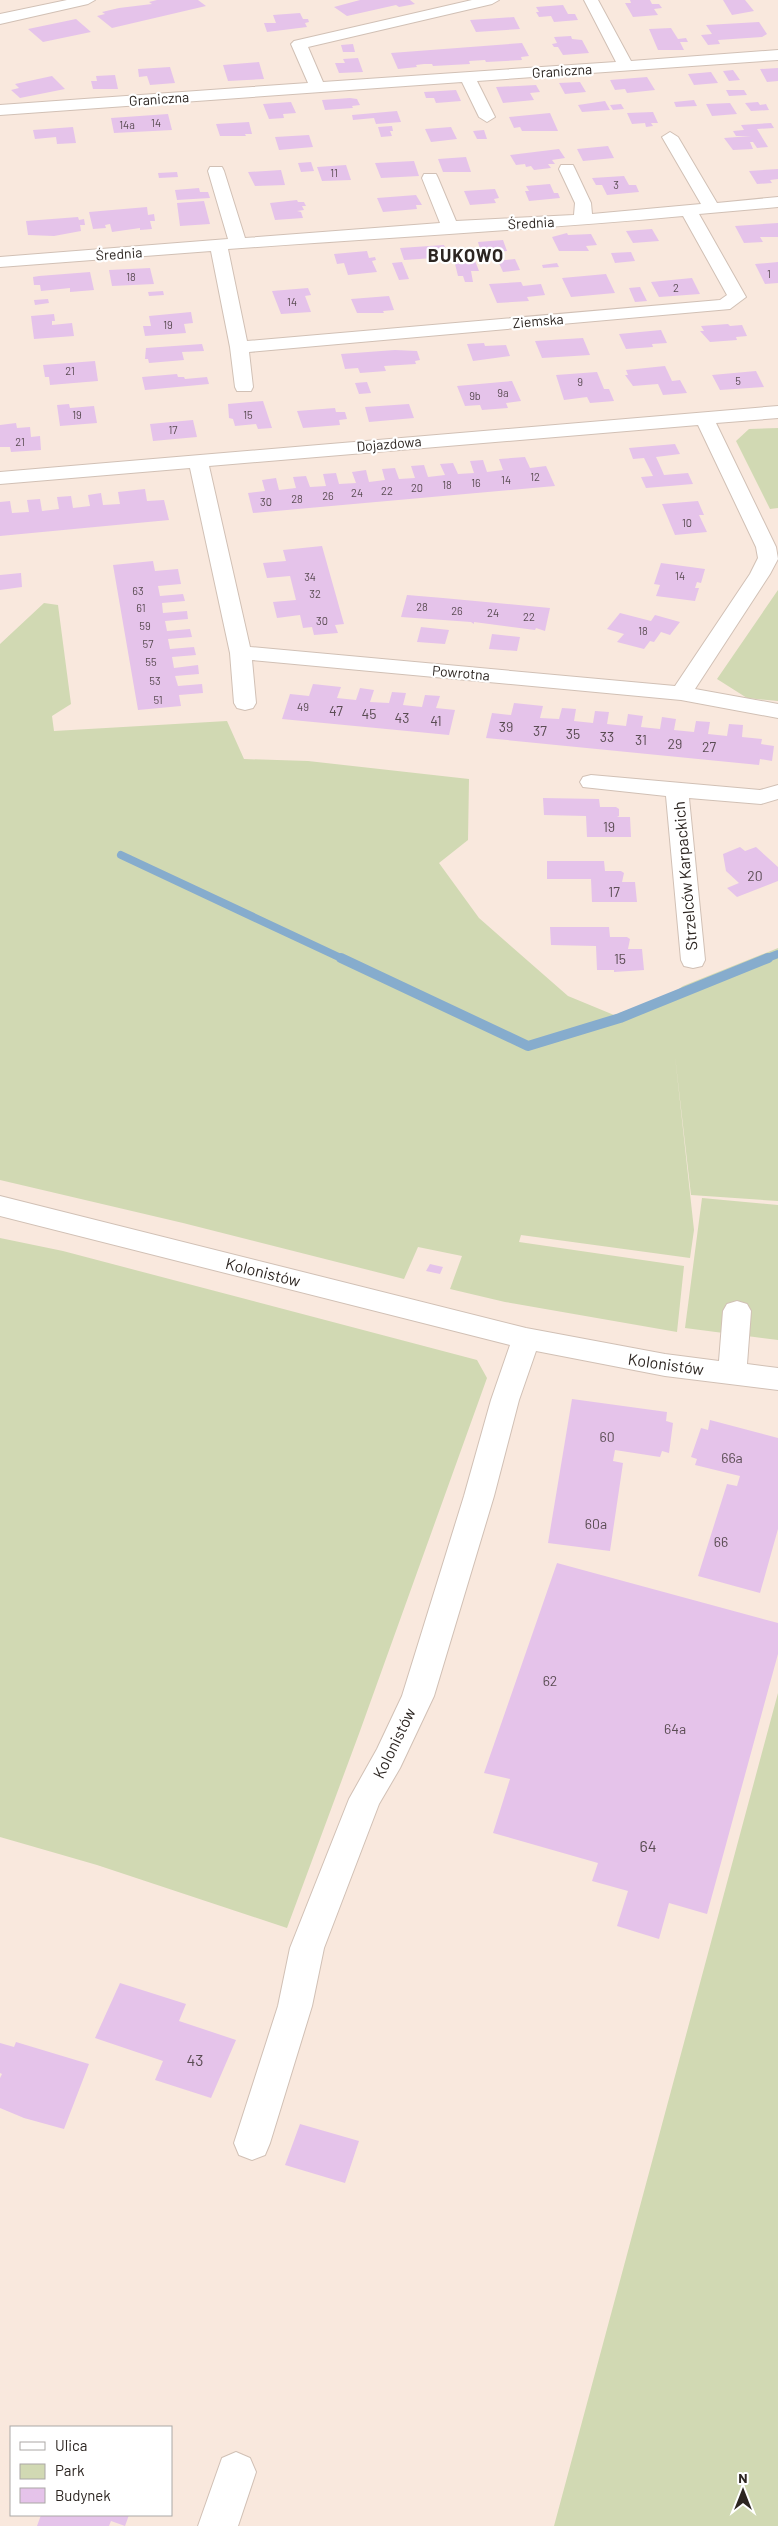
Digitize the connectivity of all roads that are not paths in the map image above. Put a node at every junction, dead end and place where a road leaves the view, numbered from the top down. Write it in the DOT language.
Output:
graph roads {
  1 [pos="88,0"];
  2 [pos="492,0"];
  3 [pos="591,0"];
  4 [pos="0,19"];
  5 [pos="778,55"];
  6 [pos="627,67"];
  7 [pos="467,77"];
  8 [pos="318,88"];
  9 [pos="0,110"];
  10 [pos="487,117"];
  11 [pos="670,137"];
  12 [pos="567,168"];
  13 [pos="216,171"];
  14 [pos="430,178"];
  15 [pos="778,202"];
  16 [pos="711,208"];
  17 [pos="688,210"];
  18 [pos="583,220"];
  19 [pos="450,227"];
  20 [pos="239,245"];
  21 [pos="219,246"];
  22 [pos="0,262"];
  23 [pos="239,347"];
  24 [pos="244,387"];
  25 [pos="778,412"];
  26 [pos="704,417"];
  27 [pos="198,461"];
  28 [pos="0,478"];
  29 [pos="241,653"];
  30 [pos="682,692"];
  31 [pos="245,703"];
  32 [pos="778,711"];
  33 [pos="591,782"];
  34 [pos="677,791"];
  35 [pos="778,792"];
  36 [pos="692,960"];
  37 [pos="0,1206"];
  38 [pos="737,1311"];
  39 [pos="526,1339"];
  40 [pos="732,1374"];
  41 [pos="778,1379"];
  42 [pos="252,2143"];
  43 [pos="236,2472"];
  44 [pos="218,2526"];
  1 -- 4 [label="street"];
  2 -- 8 [label="street"];
  3 -- 6 [label="street"];
  5 -- 6 [label="street, Graniczna"];
  6 -- 7 [label="street, Graniczna"];
  7 -- 8 [label="street, Graniczna"];
  7 -- 10 [label="street"];
  8 -- 9 [label="street, Graniczna"];
  11 -- 16 [label="street"];
  12 -- 18 [label="street"];
  13 -- 20 [label="street"];
  14 -- 19 [label="street"];
  15 -- 16 [label="street, Średnia"];
  16 -- 17 [label="street, Średnia"];
  17 -- 18 [label="street, Średnia"];
  17 -- 23 [label="street, Ziemska"];
  18 -- 19 [label="street, Średnia"];
  19 -- 20 [label="street, Średnia"];
  20 -- 21 [label="street, Średnia"];
  21 -- 22 [label="street, Średnia"];
  21 -- 23 [label="street"];
  23 -- 24 [label="street"];
  25 -- 26 [label="street, Dojazdowa"];
  26 -- 27 [label="street, Dojazdowa"];
  26 -- 30 [label="street"];
  27 -- 28 [label="street, Dojazdowa"];
  27 -- 29 [label="street"];
  29 -- 30 [label="street, Powrotna"];
  29 -- 31 [label="street"];
  30 -- 32 [label="street, Powrotna"];
  33 -- 34 [label="street"];
  34 -- 35 [label="street"];
  34 -- 36 [label="street, Strzelców Karpackich"];
  37 -- 39 [label="street, Kolonistów"];
  38 -- 40 [label="street"];
  39 -- 40 [label="street, Kolonistów"];
  39 -- 42 [label="street, Kolonistów"];
  40 -- 41 [label="street, Kolonistów"];
  43 -- 44 [label="street"];
}
